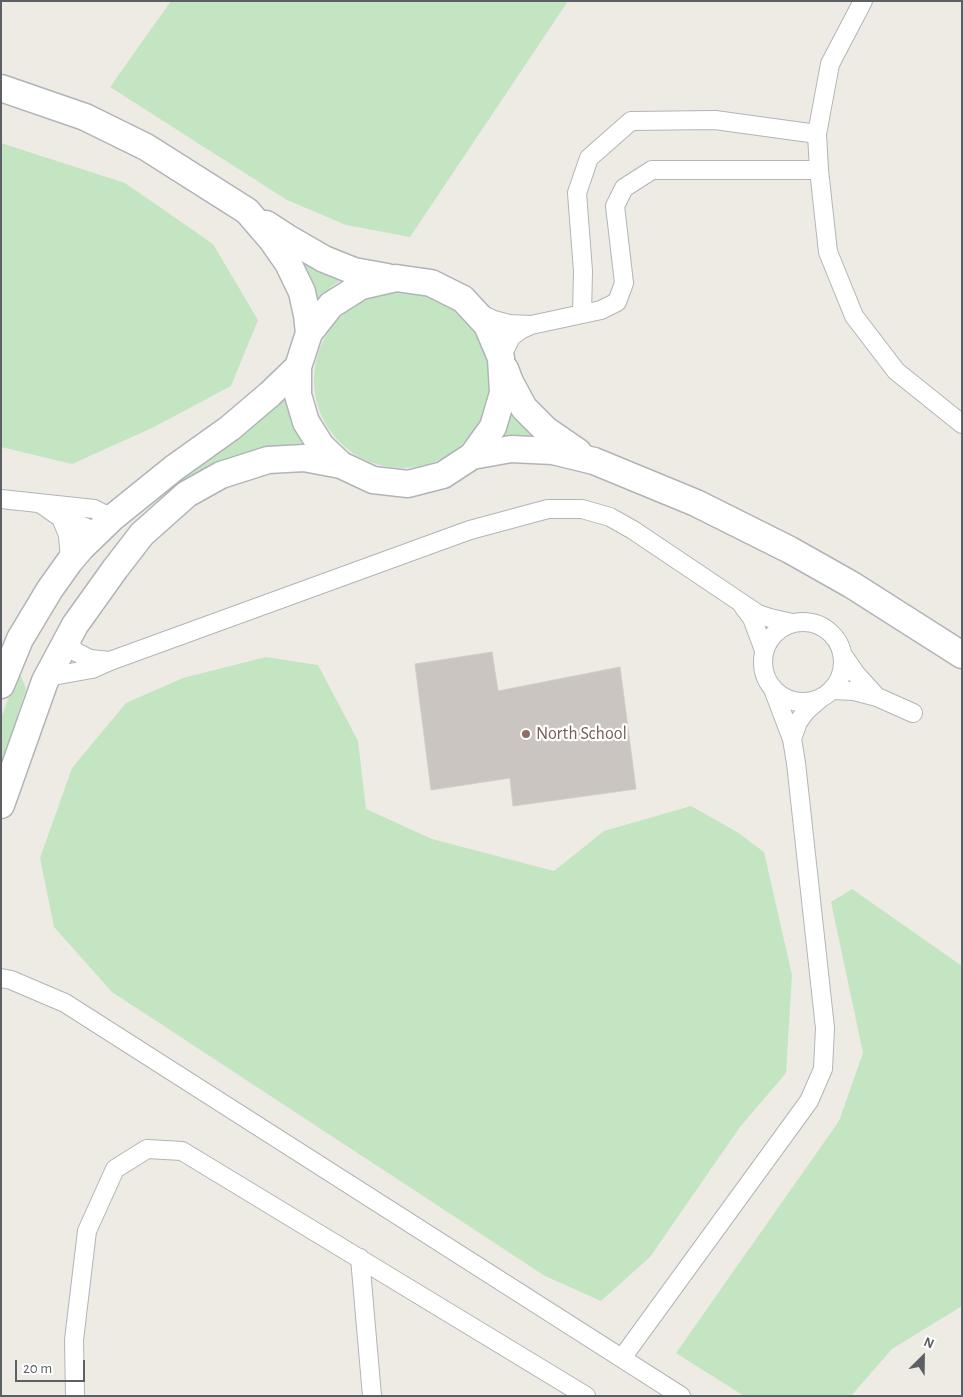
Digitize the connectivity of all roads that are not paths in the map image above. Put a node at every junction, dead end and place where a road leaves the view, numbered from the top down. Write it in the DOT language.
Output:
graph roads {
  1 [pos="863,1"];
  2 [pos="1,88"];
  3 [pos="818,134"];
  4 [pos="819,170"];
  5 [pos="247,211"];
  6 [pos="396,278"];
  7 [pos="474,312"];
  8 [pos="582,314"];
  9 [pos="531,325"];
  10 [pos="309,333"];
  11 [pos="501,358"];
  12 [pos="298,367"];
  13 [pos="962,424"];
  14 [pos="472,456"];
  15 [pos="594,461"];
  16 [pos="341,465"];
  17 [pos="187,494"];
  18 [pos="1,499"];
  19 [pos="39,502"];
  20 [pos="61,518"];
  21 [pos="108,528"];
  22 [pos="70,561"];
  23 [pos="740,601"];
  24 [pos="792,623"];
  25 [pos="70,635"];
  26 [pos="764,650"];
  27 [pos="842,654"];
  28 [pos="962,655"];
  29 [pos="110,661"];
  30 [pos="47,677"];
  31 [pos="1,685"];
  32 [pos="773,689"];
  33 [pos="826,694"];
  34 [pos="877,697"];
  35 [pos="913,713"];
  36 [pos="792,739"];
  37 [pos="1,805"];
  38 [pos="1,978"];
  39 [pos="360,1258"];
  40 [pos="622,1358"];
  41 [pos="75,1396"];
  42 [pos="372,1396"];
  43 [pos="586,1396"];
  44 [pos="681,1396"];
  1 -- 3 [label="street"];
  2 -- 5 [label="street"];
  3 -- 4 [label="street"];
  3 -- 8 [label="street"];
  4 -- 8 [label="street"];
  4 -- 13 [label="street"];
  5 -- 6 [label="street"];
  5 -- 10 [label="street"];
  6 -- 7 [label="street"];
  6 -- 10 [label="street"];
  7 -- 9 [label="street"];
  7 -- 11 [label="street"];
  8 -- 9 [label="street"];
  9 -- 11 [label="street"];
  10 -- 12 [label="street"];
  11 -- 14 [label="street"];
  11 -- 15 [label="street"];
  12 -- 16 [label="street"];
  12 -- 21 [label="street"];
  14 -- 15 [label="street"];
  14 -- 16 [label="street"];
  15 -- 28 [label="street"];
  16 -- 17 [label="street"];
  17 -- 21 [label="street"];
  17 -- 25 [label="street"];
  18 -- 19 [label="street"];
  19 -- 20 [label="street"];
  19 -- 21 [label="street"];
  20 -- 21 [label="street"];
  20 -- 22 [label="street"];
  21 -- 22 [label="street"];
  21 -- 25 [label="street"];
  22 -- 30 [label="street"];
  22 -- 31 [label="street"];
  23 -- 24 [label="street"];
  23 -- 26 [label="street"];
  23 -- 29 [label="street"];
  24 -- 26 [label="street"];
  24 -- 27 [label="street"];
  25 -- 29 [label="street"];
  25 -- 30 [label="street"];
  26 -- 32 [label="street"];
  27 -- 33 [label="street"];
  27 -- 34 [label="street"];
  29 -- 30 [label="street"];
  30 -- 37 [label="street"];
  32 -- 33 [label="street"];
  32 -- 36 [label="street"];
  33 -- 34 [label="street"];
  33 -- 36 [label="street"];
  34 -- 35 [label="street"];
  36 -- 40 [label="street"];
  38 -- 40 [label="street"];
  39 -- 41 [label="street"];
  39 -- 42 [label="street"];
  39 -- 43 [label="street"];
  40 -- 44 [label="street"];
}
